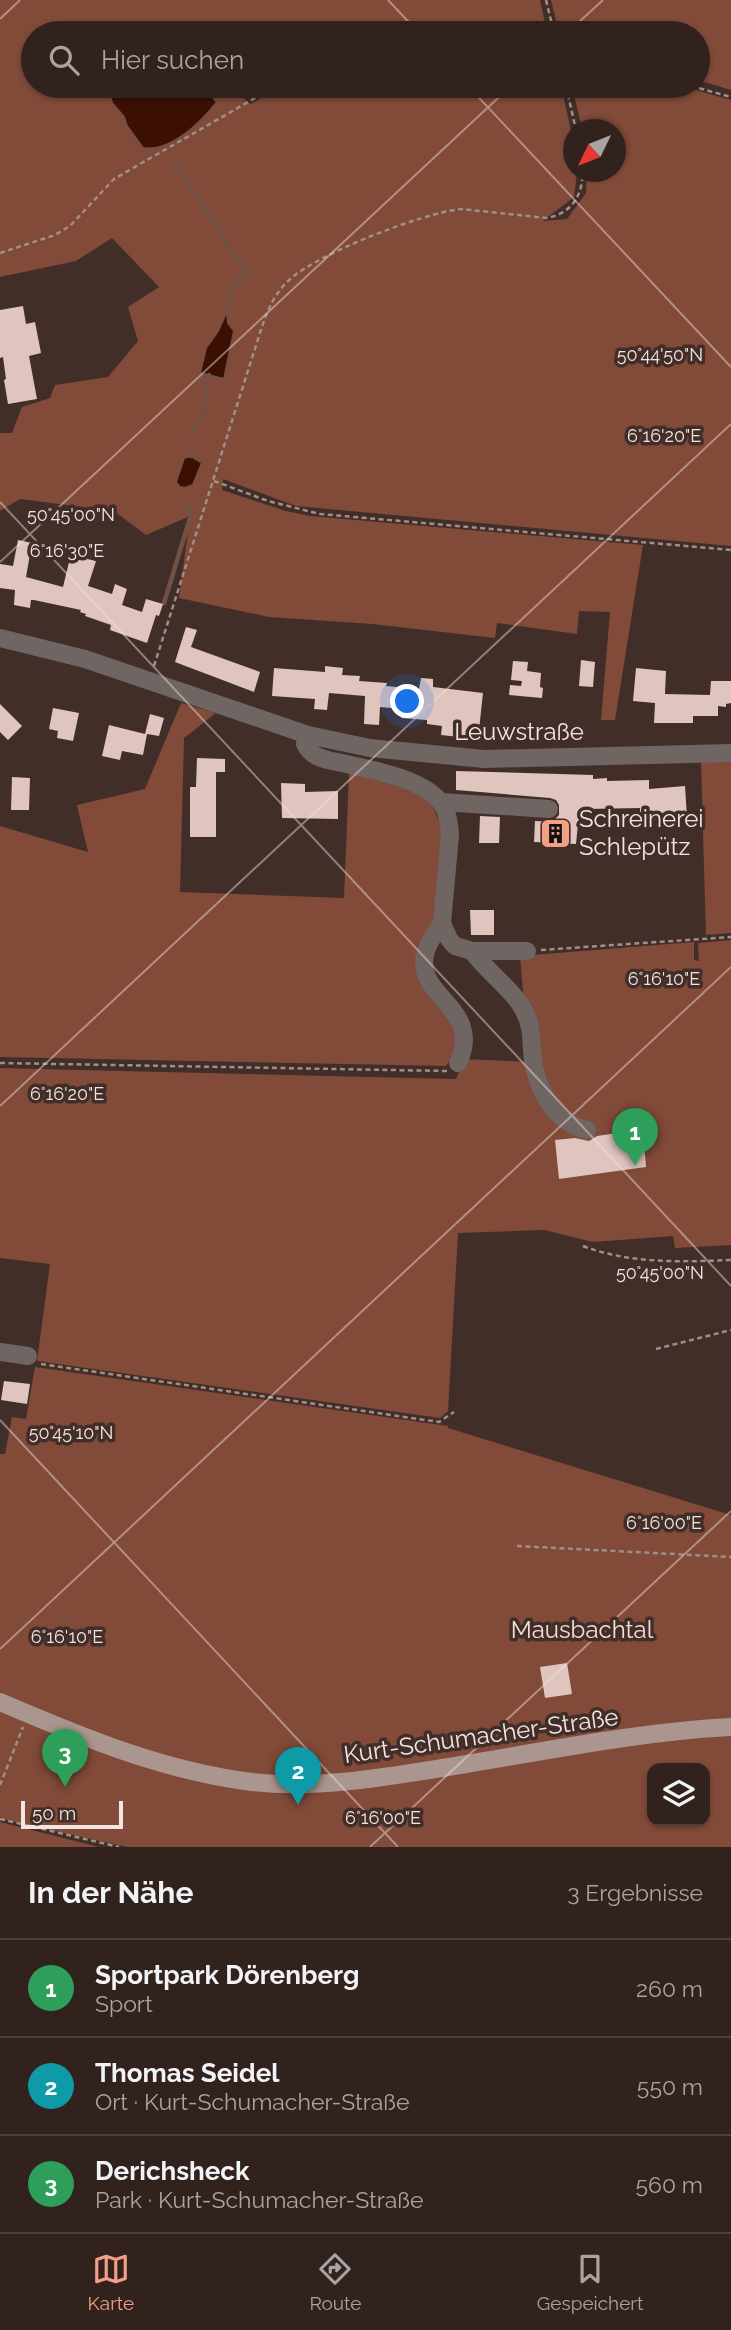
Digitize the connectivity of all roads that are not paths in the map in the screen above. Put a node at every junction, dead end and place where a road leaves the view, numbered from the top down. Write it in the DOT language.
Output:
graph roads {
  1 [pos="0,638"];
  2 [pos="308,735"];
  3 [pos="731,753"];
  4 [pos="441,802"];
  5 [pos="549,809"];
  6 [pos="442,923"];
  7 [pos="472,951"];
  8 [pos="527,951"];
  9 [pos="458,1063"];
  10 [pos="587,1130"];
  11 [pos="0,1352"];
  12 [pos="28,1356"];
  13 [pos="0,1702"];
  14 [pos="731,1727"];
  1 -- 2 [label="street, Leuwstraße"];
  2 -- 3 [label="street, Leuwstraße"];
  2 -- 4 [label="street"];
  4 -- 5 [label="street"];
  4 -- 6 [label="street"];
  6 -- 7 [label="street"];
  6 -- 9 [label="street"];
  7 -- 8 [label="street"];
  7 -- 10 [label="street"];
  11 -- 12 [label="street"];
  13 -- 14 [label="main road, Kurt-Schumacher-Straße"];
}
